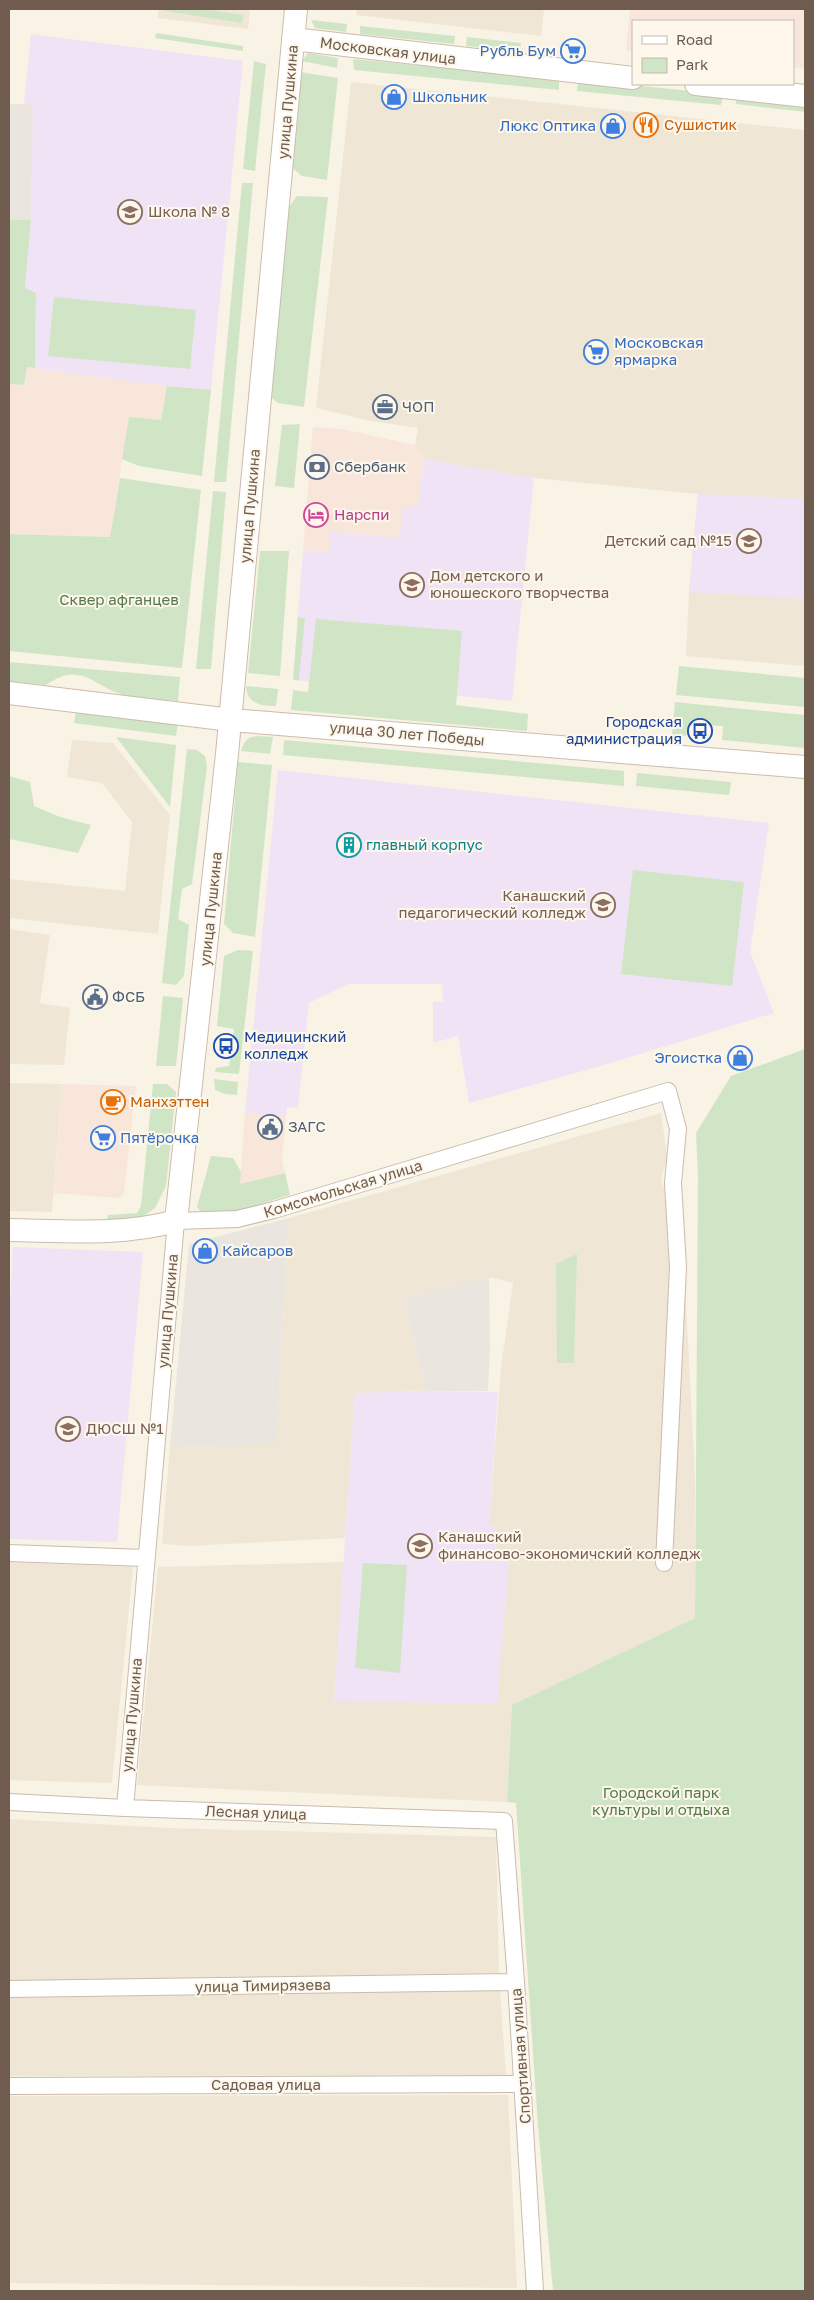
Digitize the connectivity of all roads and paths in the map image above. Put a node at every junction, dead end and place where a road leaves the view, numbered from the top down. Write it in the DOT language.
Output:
graph roads {
  1 [pos="296,9"];
  2 [pos="293,39"];
  3 [pos="632,78"];
  4 [pos="705,85"];
  5 [pos="805,96"];
  6 [pos="9,693"];
  7 [pos="231,720"];
  8 [pos="805,767"];
  9 [pos="176,1221"];
  10 [pos="9,1230"];
  11 [pos="9,1553"];
  12 [pos="145,1558"];
  13 [pos="664,1563"];
  14 [pos="9,1802"];
  15 [pos="125,1808"];
  16 [pos="504,1822"];
  17 [pos="516,1982"];
  18 [pos="9,1989"];
  19 [pos="523,2084"];
  20 [pos="9,2086"];
  21 [pos="536,2291"];
  1 -- 2 [label="main road, улица Пушкина"];
  2 -- 3 [label="main road, Московская улица"];
  2 -- 7 [label="main road, улица Пушкина"];
  4 -- 5 [label="main road"];
  6 -- 7 [label="main road, улица 30 лет Победы"];
  7 -- 8 [label="main road, улица 30 лет Победы"];
  7 -- 9 [label="main road, улица Пушкина"];
  9 -- 10 [label="main road, Комсомольская улица"];
  9 -- 12 [label="street, улица Пушкина"];
  9 -- 13 [label="street, Комсомольская улица"];
  11 -- 12 [label="street"];
  12 -- 15 [label="street, улица Пушкина"];
  14 -- 15 [label="street, Лесная улица"];
  15 -- 16 [label="street, Лесная улица"];
  16 -- 17 [label="street, Спортивная улица"];
  17 -- 18 [label="street, улица Тимирязева"];
  17 -- 19 [label="street, Спортивная улица"];
  19 -- 20 [label="street, Садовая улица"];
  19 -- 21 [label="street, Спортивная улица"];
}
